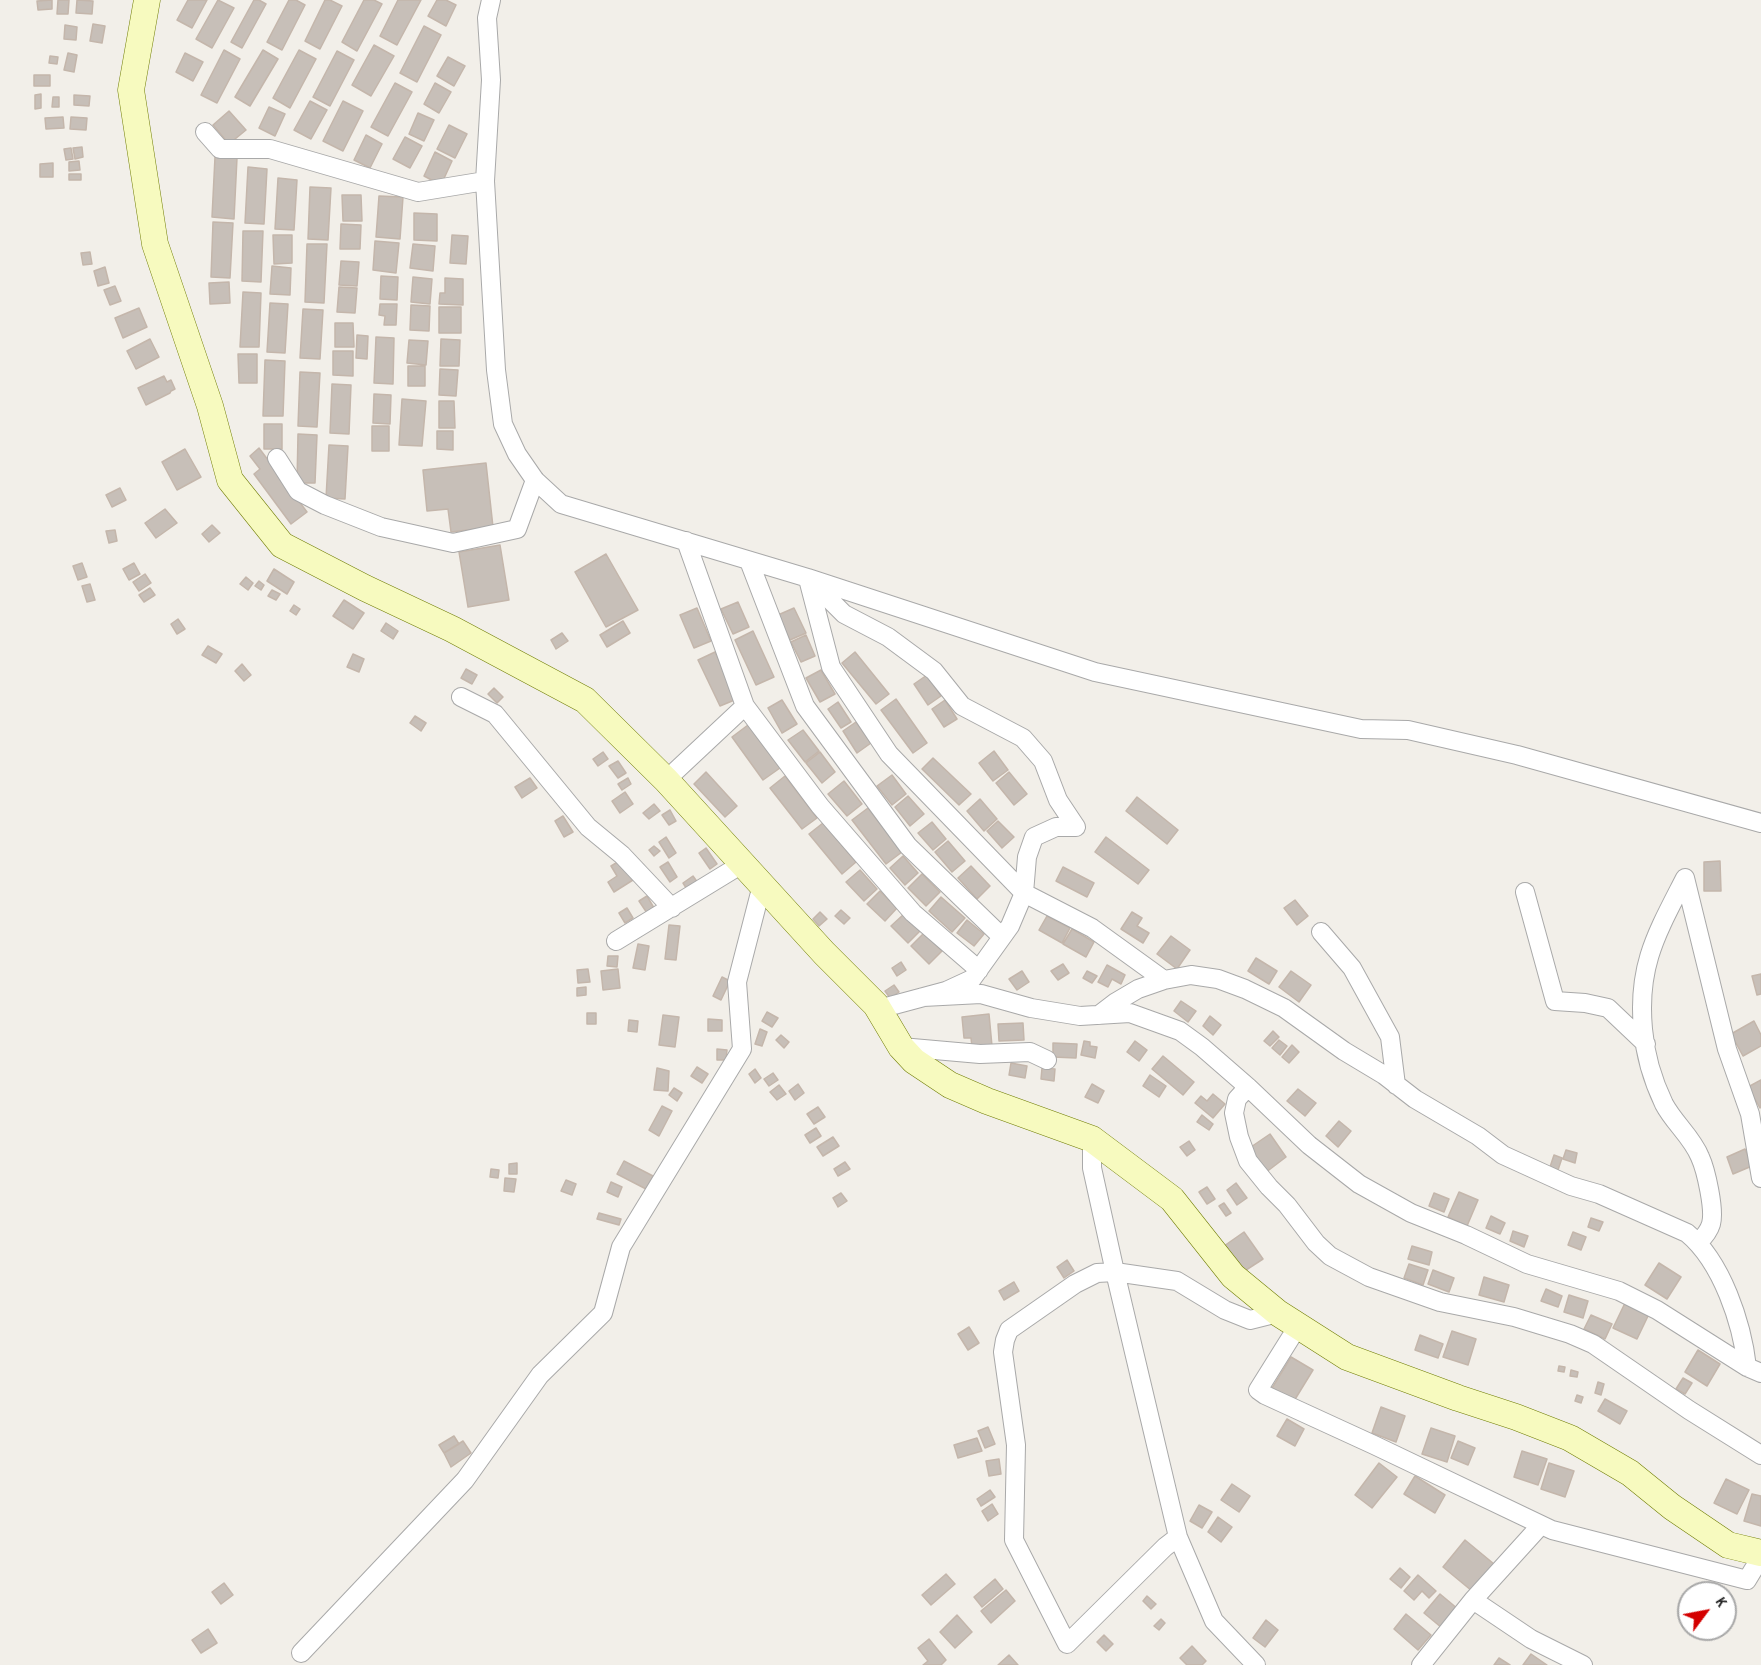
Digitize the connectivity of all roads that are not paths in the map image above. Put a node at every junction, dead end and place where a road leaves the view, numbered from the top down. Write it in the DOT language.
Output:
graph roads {
  1 [pos="147,0"];
  2 [pos="491,0"];
  3 [pos="205,132"];
  4 [pos="485,181"];
  5 [pos="277,458"];
  6 [pos="535,480"];
  7 [pos="686,541"];
  8 [pos="749,561"];
  9 [pos="808,578"];
  10 [pos="460,697"];
  11 [pos="745,706"];
  12 [pos="666,780"];
  13 [pos="1761,823"];
  14 [pos="742,864"];
  15 [pos="762,885"];
  16 [pos="1525,892"];
  17 [pos="1024,893"];
  18 [pos="672,908"];
  19 [pos="1321,932"];
  20 [pos="1002,937"];
  21 [pos="616,941"];
  22 [pos="979,970"];
  23 [pos="1164,980"];
  24 [pos="922,997"];
  25 [pos="879,1009"];
  26 [pos="1099,1015"];
  27 [pos="1646,1044"];
  28 [pos="901,1047"];
  29 [pos="1047,1060"];
  30 [pos="1396,1084"];
  31 [pos="1248,1088"];
  32 [pos="1092,1139"];
  33 [pos="1761,1178"];
  34 [pos="1698,1243"];
  35 [pos="1115,1272"];
  36 [pos="1288,1320"];
  37 [pos="1754,1370"];
  38 [pos="1761,1455"];
  39 [pos="1541,1525"];
  40 [pos="1178,1537"];
  41 [pos="1761,1555"];
  42 [pos="1473,1600"];
  43 [pos="301,1653"];
  44 [pos="1256,1665"];
  45 [pos="1421,1665"];
  46 [pos="1582,1665"];
  1 -- 12 [label="main road"];
  2 -- 4 [label="street"];
  3 -- 4 [label="street"];
  4 -- 6 [label="street"];
  5 -- 6 [label="street"];
  6 -- 7 [label="street"];
  7 -- 8 [label="street"];
  7 -- 11 [label="street"];
  8 -- 9 [label="street"];
  8 -- 20 [label="street"];
  9 -- 13 [label="street"];
  9 -- 17 [label="street"];
  9 -- 17 [label="street"];
  10 -- 18 [label="street"];
  11 -- 12 [label="street"];
  11 -- 22 [label="street"];
  12 -- 14 [label="main road"];
  14 -- 15 [label="main road"];
  14 -- 18 [label="street"];
  15 -- 25 [label="main road"];
  15 -- 43 [label="street"];
  16 -- 27 [label="street"];
  17 -- 20 [label="street"];
  17 -- 23 [label="street"];
  18 -- 21 [label="street"];
  19 -- 30 [label="street"];
  20 -- 22 [label="street"];
  22 -- 24 [label="street"];
  23 -- 26 [label="street"];
  23 -- 30 [label="street"];
  24 -- 25 [label="street"];
  24 -- 26 [label="street"];
  25 -- 28 [label="main road"];
  26 -- 31 [label="street"];
  27 -- 33 [label="street"];
  27 -- 34 [label="street"];
  28 -- 29 [label="street"];
  28 -- 32 [label="main road"];
  30 -- 34 [label="street"];
  31 -- 37 [label="street"];
  31 -- 38 [label="street"];
  32 -- 35 [label="street"];
  32 -- 36 [label="main road"];
  34 -- 37 [label="street"];
  35 -- 36 [label="street"];
  35 -- 40 [label="street"];
  35 -- 40 [label="street"];
  36 -- 39 [label="street"];
  36 -- 41 [label="main road"];
  39 -- 41 [label="street"];
  39 -- 42 [label="street"];
  40 -- 44 [label="street"];
  42 -- 45 [label="street"];
  42 -- 46 [label="street"];
}
